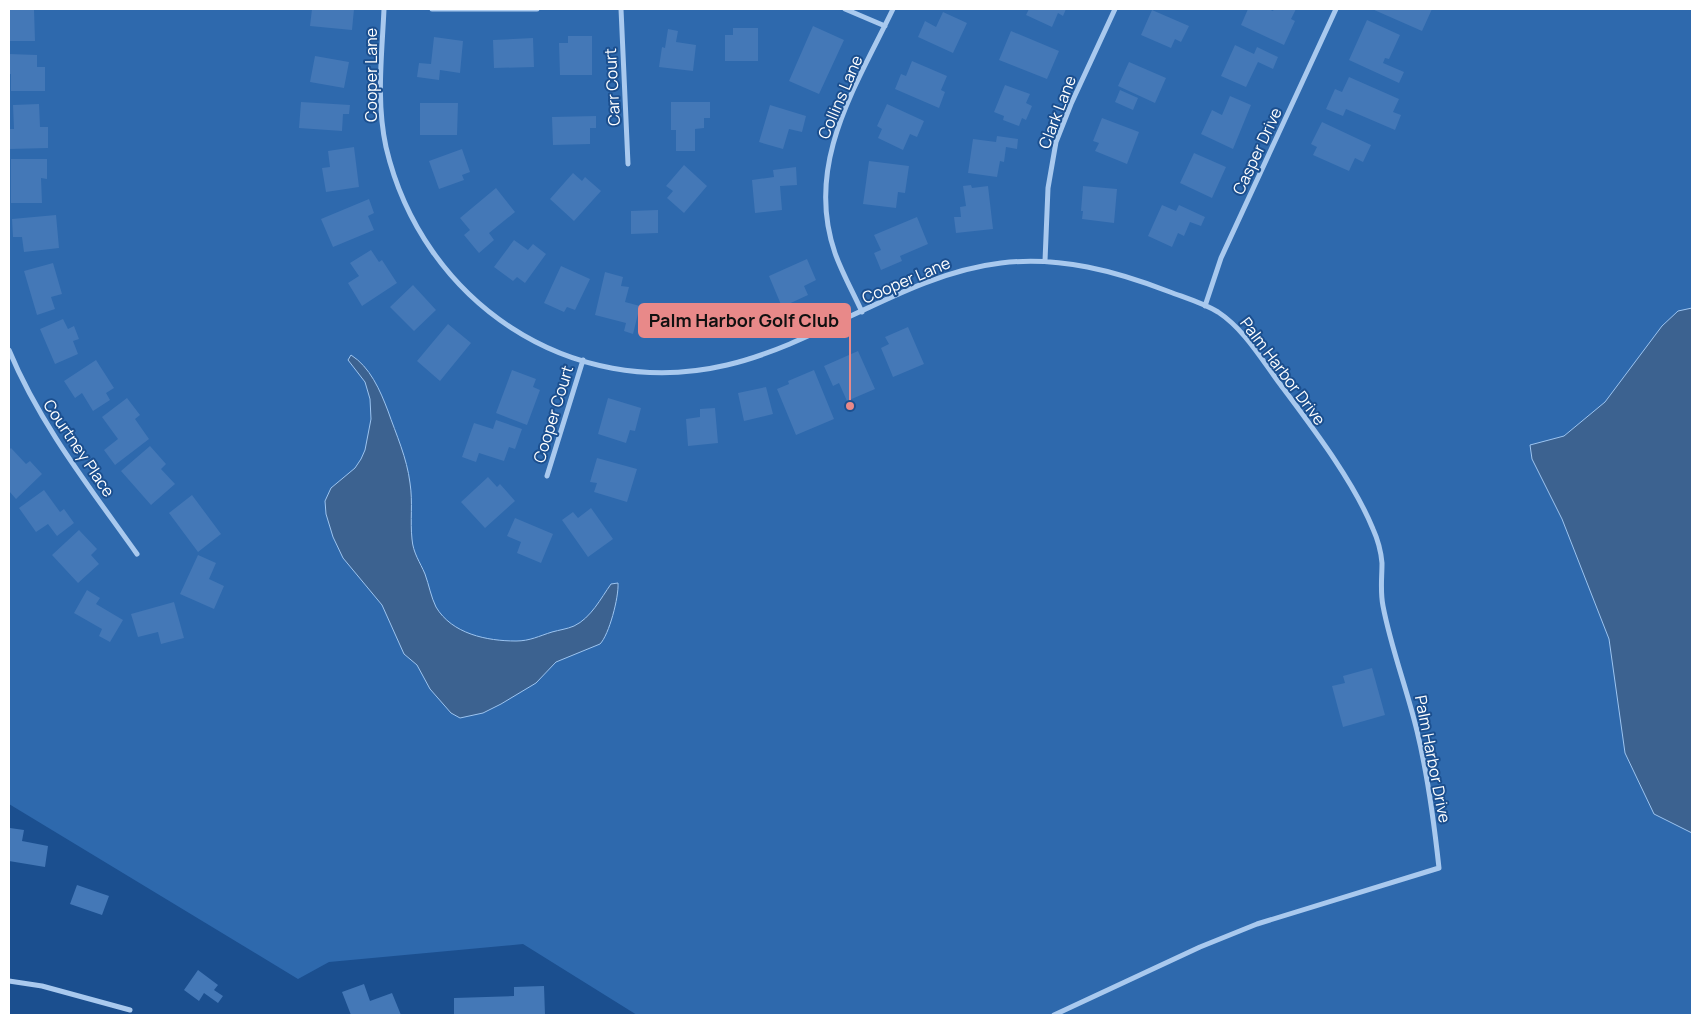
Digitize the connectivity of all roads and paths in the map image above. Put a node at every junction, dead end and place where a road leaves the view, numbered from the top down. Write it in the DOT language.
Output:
graph roads {
  1 [pos="384,9"];
  2 [pos="432,9"];
  3 [pos="537,9"];
  4 [pos="621,9"];
  5 [pos="845,9"];
  6 [pos="893,9"];
  7 [pos="1115,9"];
  8 [pos="1336,9"];
  9 [pos="885,26"];
  10 [pos="628,164"];
  11 [pos="1045,261"];
  12 [pos="1205,306"];
  13 [pos="862,312"];
  14 [pos="9,350"];
  15 [pos="583,360"];
  16 [pos="547,476"];
  17 [pos="137,554"];
  18 [pos="9,981"];
  19 [pos="130,1010"];
  20 [pos="1054,1015"];
  1 -- 15 [label="street, Cooper Lane"];
  2 -- 3 [label="street"];
  4 -- 10 [label="street, Carr Court"];
  5 -- 9 [label="street"];
  6 -- 9 [label="street, Collins Lane"];
  7 -- 11 [label="street, Clark Lane"];
  8 -- 12 [label="street, Casper Drive"];
  9 -- 13 [label="street, Collins Lane"];
  11 -- 12 [label="street, Cooper Lane"];
  11 -- 13 [label="street, Cooper Lane"];
  12 -- 20 [label="street, Palm Harbor Drive"];
  13 -- 15 [label="street, Cooper Lane"];
  14 -- 17 [label="street, Courtney Place"];
  15 -- 16 [label="street, Cooper Court"];
  18 -- 19 [label="street"];
}
